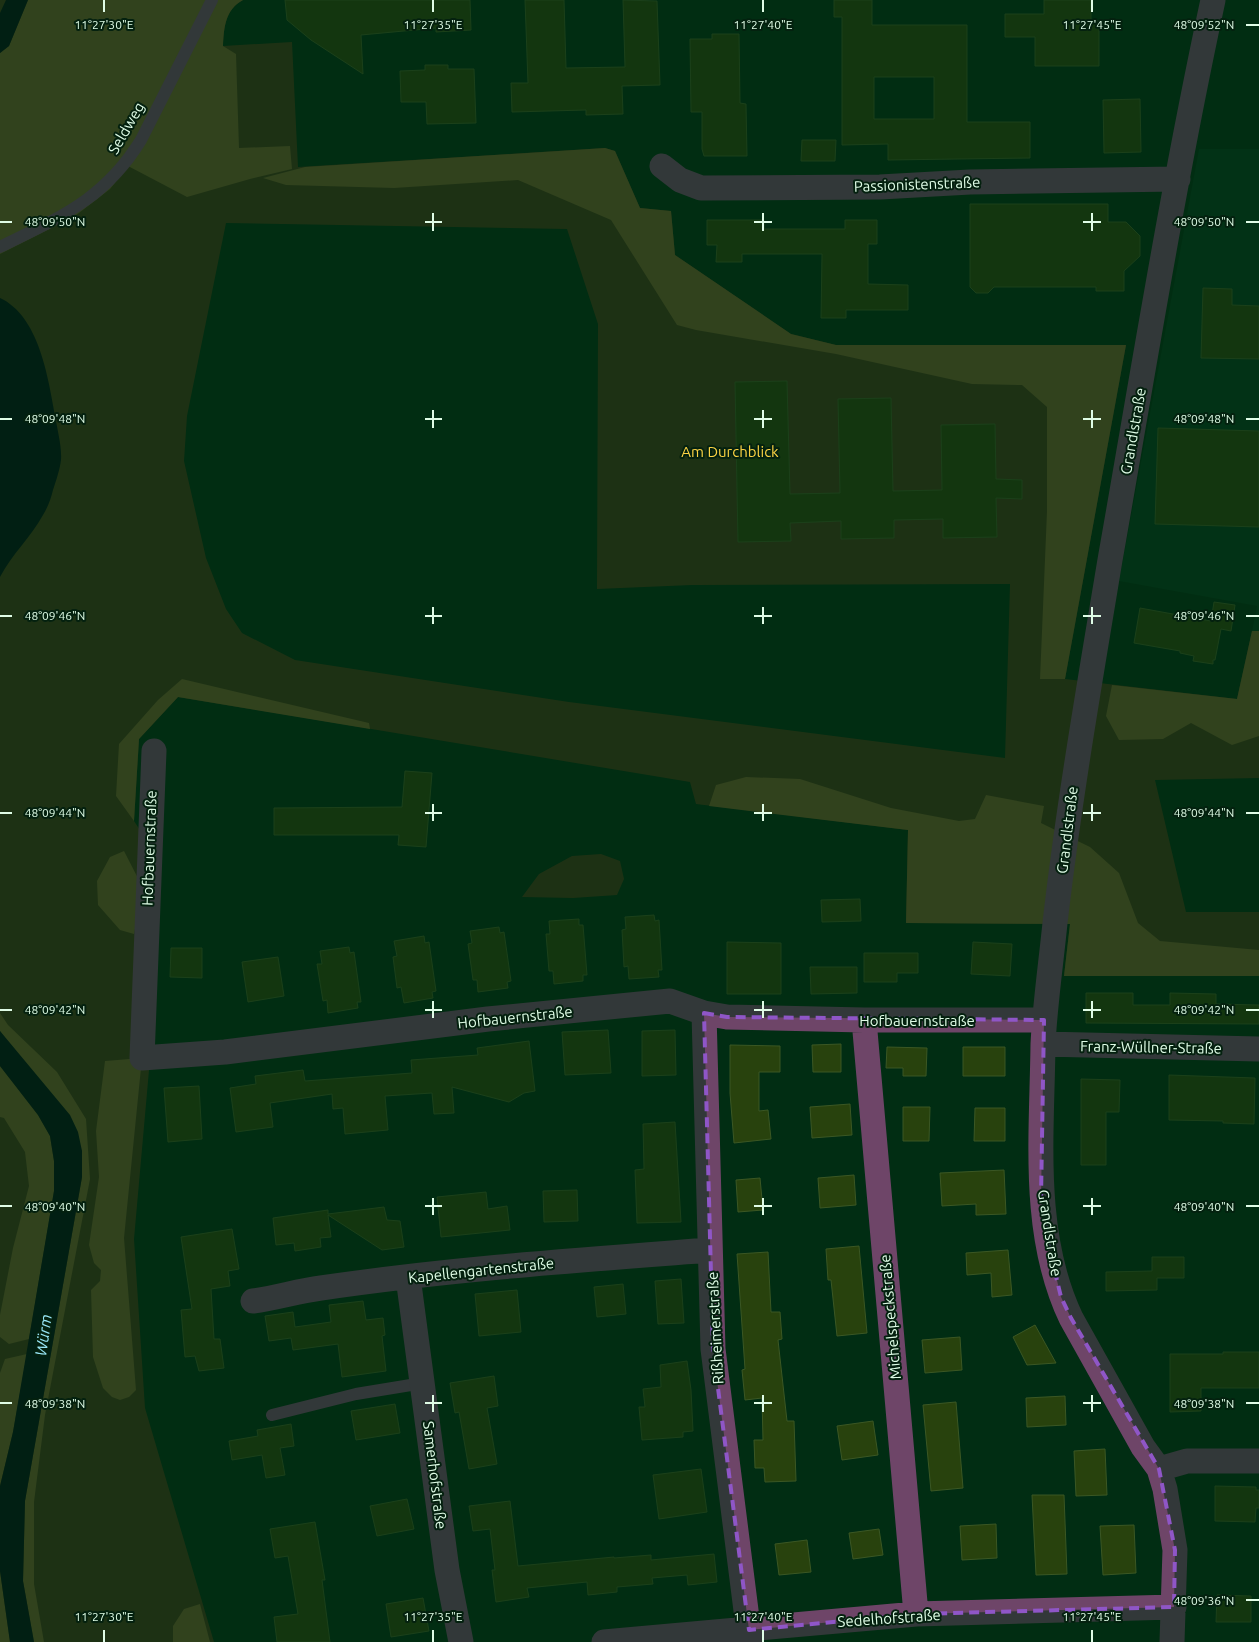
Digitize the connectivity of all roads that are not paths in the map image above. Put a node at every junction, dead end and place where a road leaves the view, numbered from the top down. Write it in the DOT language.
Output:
graph roads {
  1 [pos="212,0"];
  2 [pos="1213,0"];
  3 [pos="662,166"];
  4 [pos="1178,179"];
  5 [pos="0,247"];
  6 [pos="154,751"];
  7 [pos="704,1013"];
  8 [pos="864,1020"];
  9 [pos="1044,1032"];
  10 [pos="1259,1049"];
  11 [pos="710,1250"];
  12 [pos="408,1277"];
  13 [pos="254,1301"];
  14 [pos="423,1383"];
  15 [pos="272,1414"];
  16 [pos="1259,1461"];
  17 [pos="1159,1469"];
  18 [pos="1174,1607"];
  19 [pos="916,1614"];
  20 [pos="750,1636"];
  21 [pos="461,1642"];
  22 [pos="604,1642"];
  23 [pos="1172,1642"];
  1 -- 5 [label="lane, Seldweg"];
  2 -- 4 [label="street, Grandlstraße"];
  3 -- 4 [label="street, Passionistenstraße"];
  4 -- 9 [label="street, Grandlstraße"];
  6 -- 7 [label="street, Hofbauernstraße"];
  7 -- 8 [label="street, Hofbauernstraße"];
  7 -- 11 [label="street, Rißheimerstraße"];
  8 -- 9 [label="street, Hofbauernstraße"];
  8 -- 19 [label="street, Michelspeckstraße"];
  9 -- 10 [label="street, Franz-Wüllner-Straße"];
  9 -- 17 [label="street, Grandlstraße"];
  11 -- 12 [label="street, Kapellengartenstraße"];
  11 -- 20 [label="street, Rißheimerstraße"];
  12 -- 13 [label="street, Kapellengartenstraße"];
  12 -- 14 [label="street, Samerhofstraße"];
  14 -- 15 [label="lane"];
  14 -- 21 [label="street, Samerhofstraße"];
  16 -- 17 [label="street"];
  17 -- 18 [label="street, Grandlstraße"];
  18 -- 19 [label="street, Sedelhofstraße"];
  18 -- 23 [label="street, Grandlstraße"];
  19 -- 20 [label="street, Sedelhofstraße"];
  20 -- 22 [label="street, Sedelhofstraße"];
}
